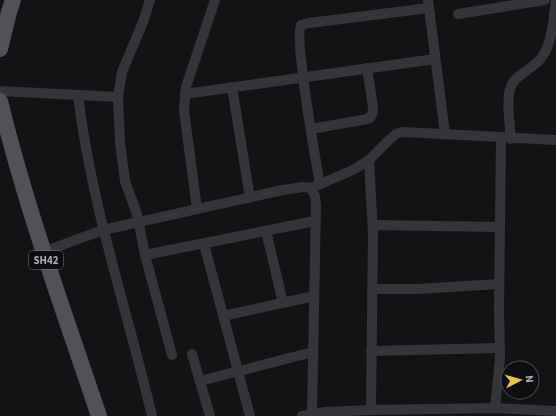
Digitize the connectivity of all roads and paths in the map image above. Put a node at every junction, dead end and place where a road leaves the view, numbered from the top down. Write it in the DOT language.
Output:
graph roads {
  1 [pos="13,0"];
  2 [pos="150,0"];
  3 [pos="215,0"];
  4 [pos="545,0"];
  5 [pos="556,1"];
  6 [pos="428,4"];
  7 [pos="458,14"];
  8 [pos="0,49"];
  9 [pos="435,59"];
  10 [pos="367,68"];
  11 [pos="304,77"];
  12 [pos="232,87"];
  13 [pos="0,91"];
  14 [pos="185,94"];
  15 [pos="78,95"];
  16 [pos="118,97"];
  17 [pos="0,101"];
  18 [pos="311,129"];
  19 [pos="445,134"];
  20 [pos="506,138"];
  21 [pos="556,140"];
  22 [pos="369,160"];
  23 [pos="316,186"];
  24 [pos="250,198"];
  25 [pos="196,209"];
  26 [pos="316,221"];
  27 [pos="138,222"];
  28 [pos="373,225"];
  29 [pos="500,227"];
  30 [pos="103,230"];
  31 [pos="266,231"];
  32 [pos="204,244"];
  33 [pos="43,252"];
  34 [pos="145,255"];
  35 [pos="499,284"];
  36 [pos="372,290"];
  37 [pos="314,296"];
  38 [pos="283,303"];
  39 [pos="223,316"];
  40 [pos="500,348"];
  41 [pos="371,351"];
  42 [pos="313,352"];
  43 [pos="192,354"];
  44 [pos="172,355"];
  45 [pos="238,371"];
  46 [pos="200,381"];
  47 [pos="495,408"];
  48 [pos="371,410"];
  49 [pos="556,411"];
  50 [pos="324,414"];
  51 [pos="307,415"];
  52 [pos="99,416"];
  53 [pos="152,416"];
  54 [pos="210,416"];
  55 [pos="250,416"];
  1 -- 8 [label="main road"];
  2 -- 16 [label="street"];
  3 -- 14 [label="street"];
  4 -- 7 [label="street"];
  5 -- 20 [label="street"];
  6 -- 9 [label="street"];
  6 -- 11 [label="street"];
  9 -- 10 [label="street"];
  9 -- 19 [label="street"];
  10 -- 11 [label="street"];
  10 -- 18 [label="street"];
  11 -- 12 [label="street"];
  11 -- 18 [label="street"];
  12 -- 14 [label="street"];
  12 -- 24 [label="street"];
  13 -- 15 [label="street"];
  14 -- 25 [label="street"];
  15 -- 16 [label="street"];
  15 -- 30 [label="street"];
  16 -- 27 [label="street"];
  17 -- 33 [label="main road, SH42"];
  18 -- 23 [label="street"];
  19 -- 20 [label="street"];
  19 -- 22 [label="street"];
  20 -- 21 [label="street"];
  20 -- 29 [label="street"];
  22 -- 23 [label="street"];
  22 -- 28 [label="street"];
  23 -- 24 [label="street"];
  23 -- 26 [label="street"];
  24 -- 25 [label="street"];
  25 -- 27 [label="street"];
  26 -- 31 [label="street"];
  26 -- 37 [label="street"];
  27 -- 30 [label="street"];
  27 -- 34 [label="street"];
  28 -- 29 [label="street"];
  28 -- 36 [label="street"];
  29 -- 35 [label="street"];
  30 -- 33 [label="street"];
  30 -- 53 [label="street"];
  31 -- 32 [label="street"];
  31 -- 38 [label="street"];
  32 -- 34 [label="street"];
  32 -- 39 [label="street"];
  33 -- 52 [label="main road, SH42"];
  34 -- 44 [label="street"];
  35 -- 36 [label="street"];
  35 -- 40 [label="street"];
  36 -- 41 [label="street"];
  37 -- 38 [label="street"];
  37 -- 42 [label="street"];
  38 -- 39 [label="street"];
  39 -- 45 [label="street"];
  40 -- 41 [label="street"];
  40 -- 47 [label="street"];
  41 -- 48 [label="street"];
  42 -- 45 [label="street"];
  42 -- 51 [label="street"];
  43 -- 46 [label="street"];
  45 -- 46 [label="street"];
  45 -- 55 [label="street"];
  46 -- 54 [label="street"];
  47 -- 48 [label="street"];
  47 -- 49 [label="street"];
  48 -- 50 [label="street"];
  50 -- 51 [label="street"];
}
